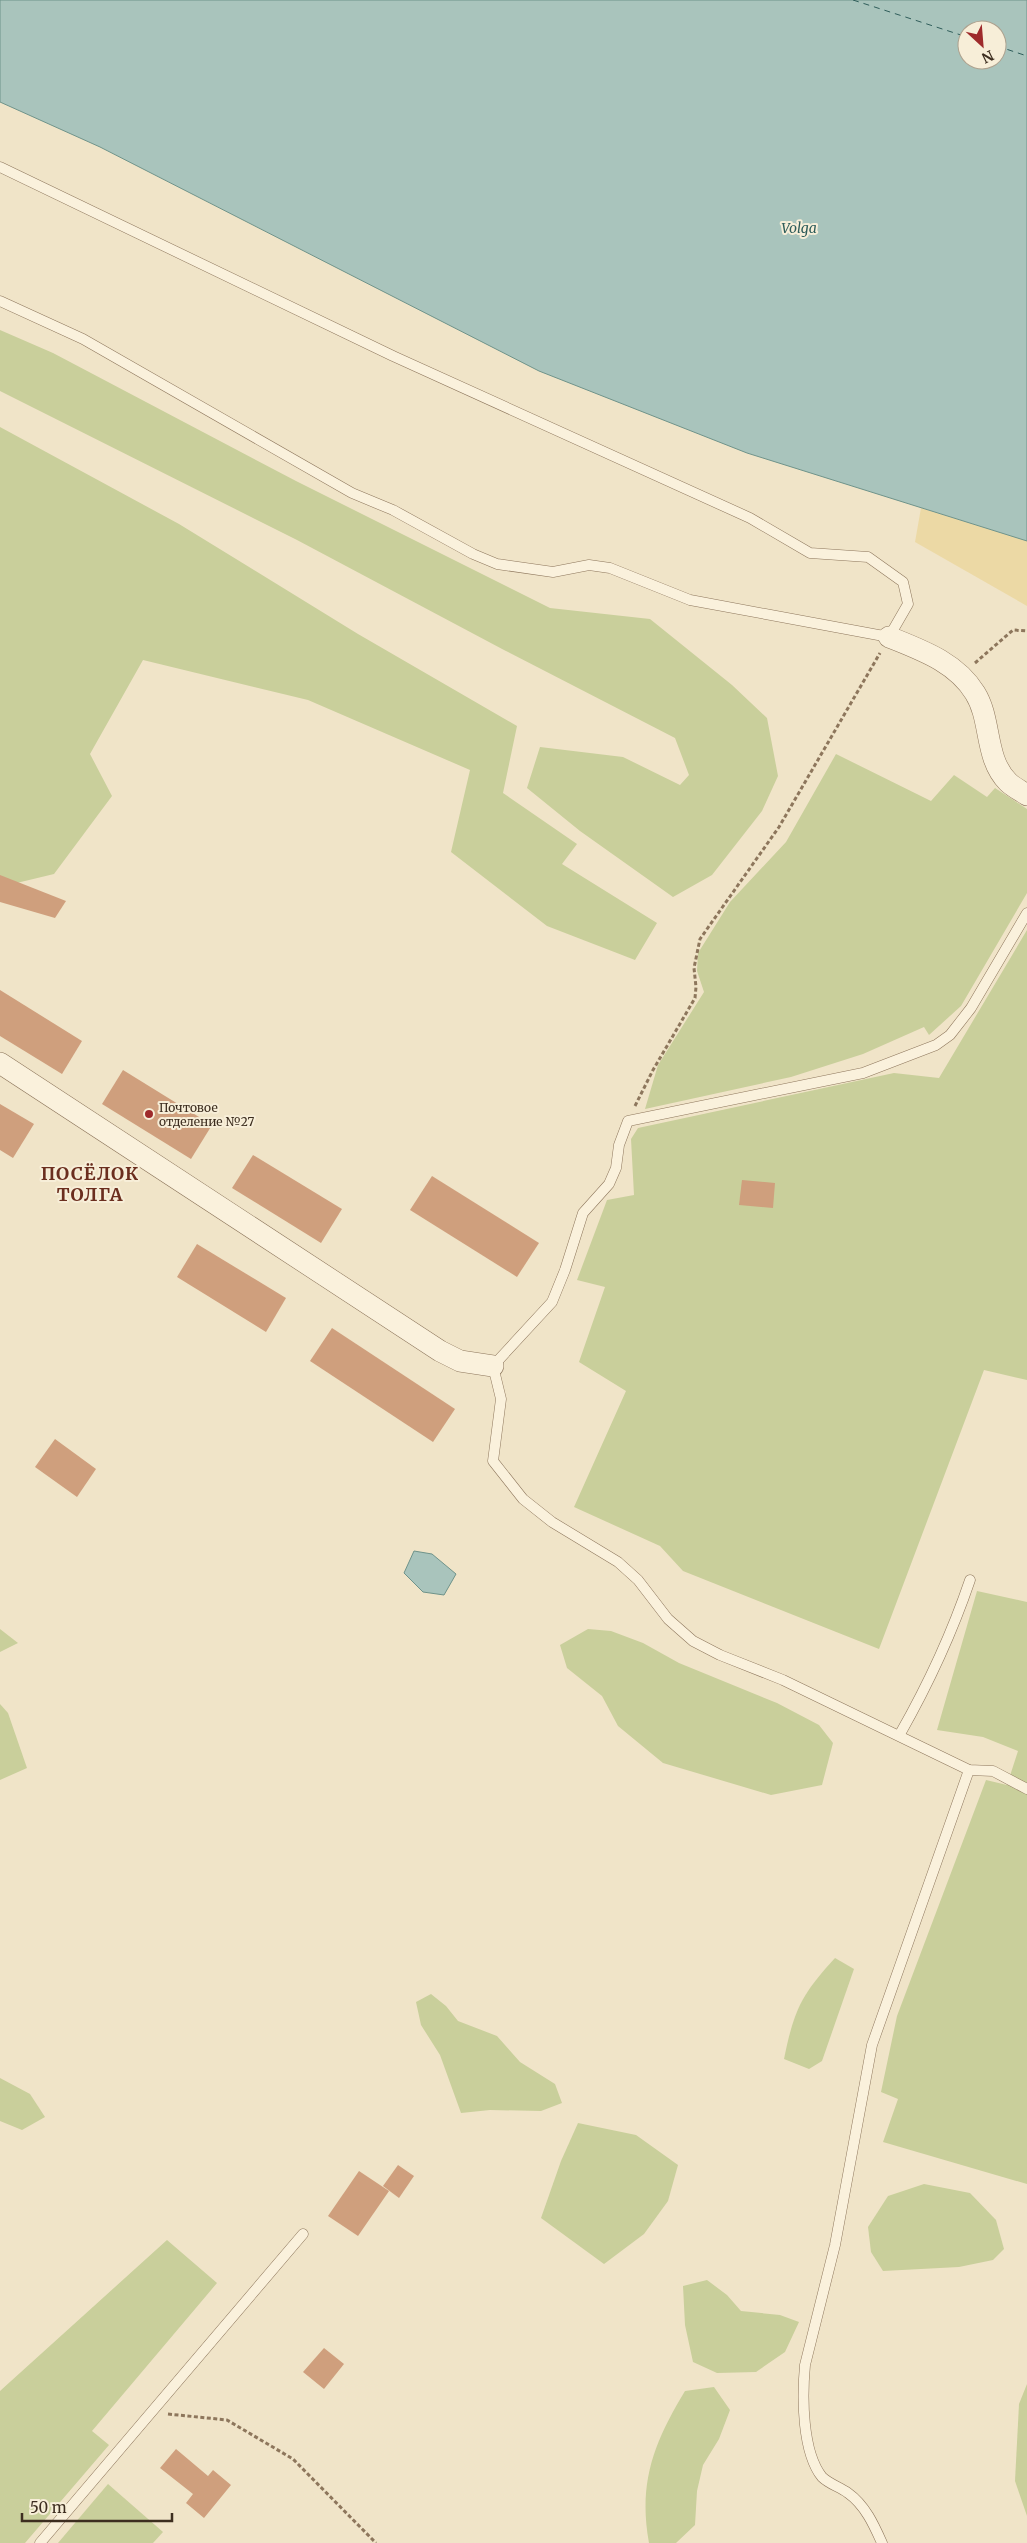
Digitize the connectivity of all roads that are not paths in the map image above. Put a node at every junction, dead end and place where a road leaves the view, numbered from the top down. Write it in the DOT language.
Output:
graph roads {
  1 [pos="0,167"];
  2 [pos="0,301"];
  3 [pos="889,637"];
  4 [pos="1027,795"];
  5 [pos="1027,913"];
  6 [pos="0,1063"];
  7 [pos="492,1366"];
  8 [pos="970,1580"];
  9 [pos="900,1734"];
  10 [pos="970,1770"];
  11 [pos="1027,1789"];
  12 [pos="303,2234"];
  13 [pos="40,2543"];
  14 [pos="882,2543"];
  1 -- 3 [label="lane"];
  2 -- 3 [label="lane"];
  3 -- 4 [label="street"];
  5 -- 7 [label="lane"];
  6 -- 7 [label="street"];
  7 -- 9 [label="lane"];
  8 -- 9 [label="lane"];
  9 -- 10 [label="lane"];
  10 -- 11 [label="lane"];
  10 -- 14 [label="lane"];
  12 -- 13 [label="lane"];
}
